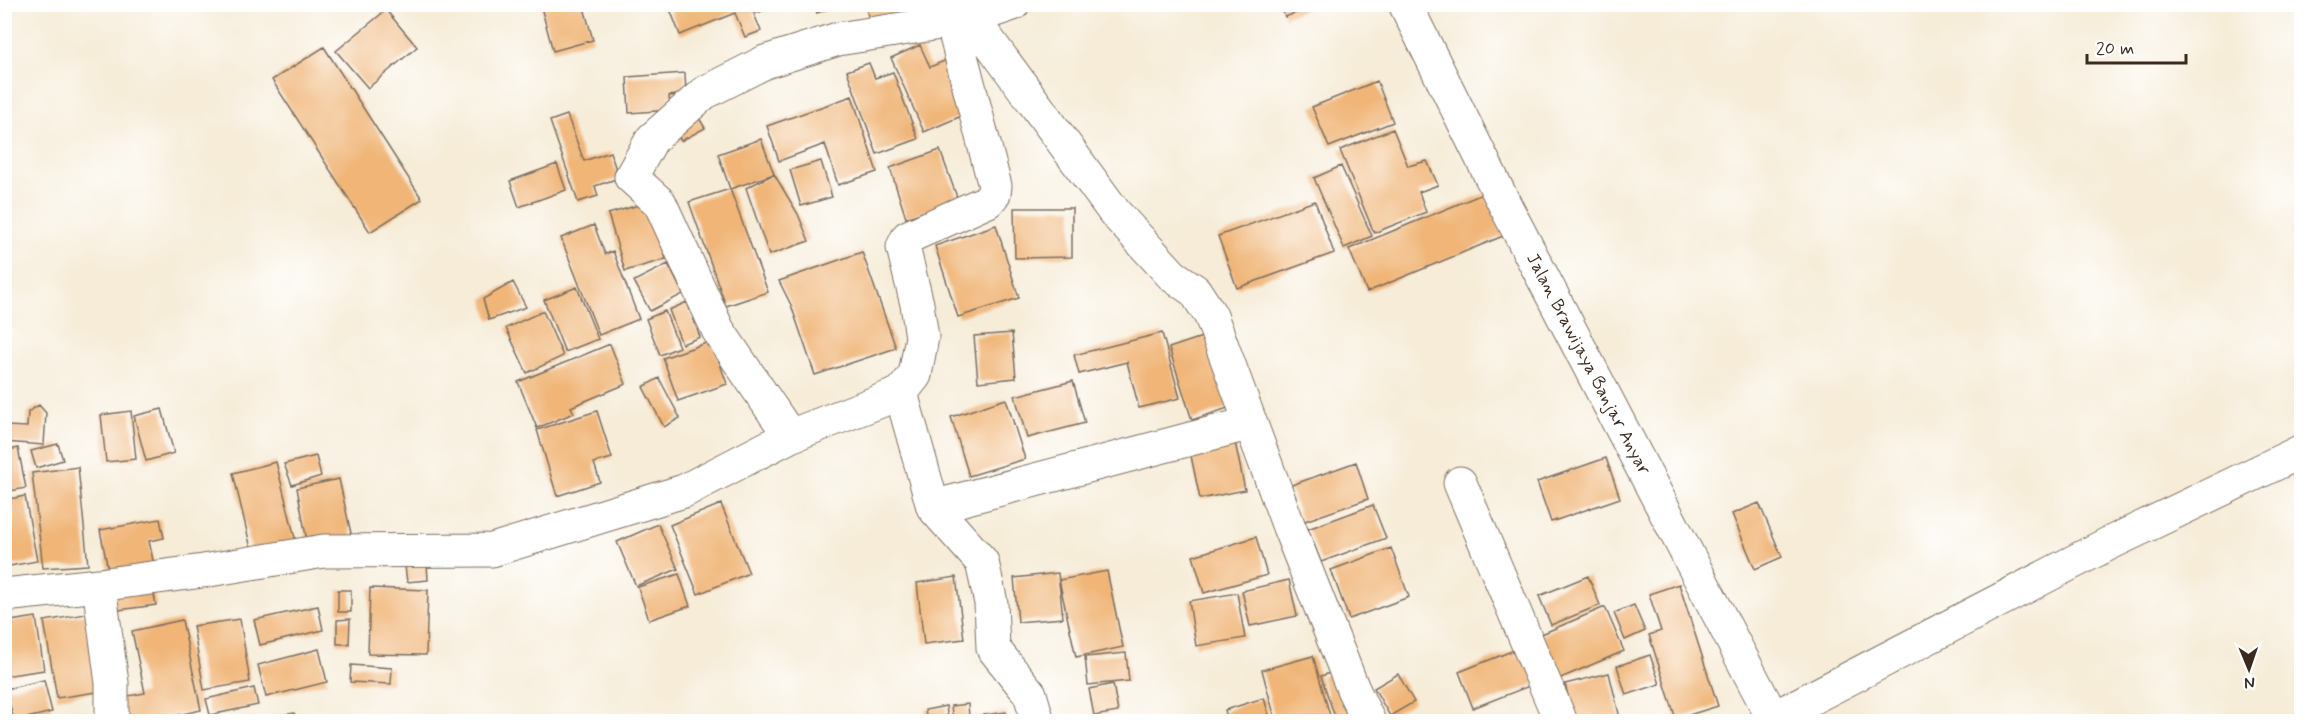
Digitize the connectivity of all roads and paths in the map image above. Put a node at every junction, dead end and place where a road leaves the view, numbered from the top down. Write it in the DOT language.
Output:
graph roads {
  1 [pos="1013,4"];
  2 [pos="1405,4"];
  3 [pos="962,19"];
  4 [pos="902,393"];
  5 [pos="1251,423"];
  6 [pos="790,436"];
  7 [pos="2301,451"];
  8 [pos="1461,483"];
  9 [pos="933,507"];
  10 [pos="99,585"];
  11 [pos="4,595"];
  12 [pos="1771,720"];
  13 [pos="112,722"];
  14 [pos="1038,722"];
  15 [pos="1369,722"];
  16 [pos="1561,722"];
  1 -- 3 [label="street"];
  2 -- 12 [label="street, Jalan Brawijaya Banjar Anyar"];
  3 -- 4 [label="street"];
  3 -- 5 [label="street"];
  3 -- 6 [label="street"];
  4 -- 6 [label="street"];
  4 -- 9 [label="street"];
  5 -- 9 [label="street"];
  5 -- 15 [label="street"];
  6 -- 10 [label="street"];
  7 -- 12 [label="street"];
  8 -- 16 [label="street"];
  9 -- 14 [label="street"];
  10 -- 11 [label="street"];
  10 -- 13 [label="street"];
}
